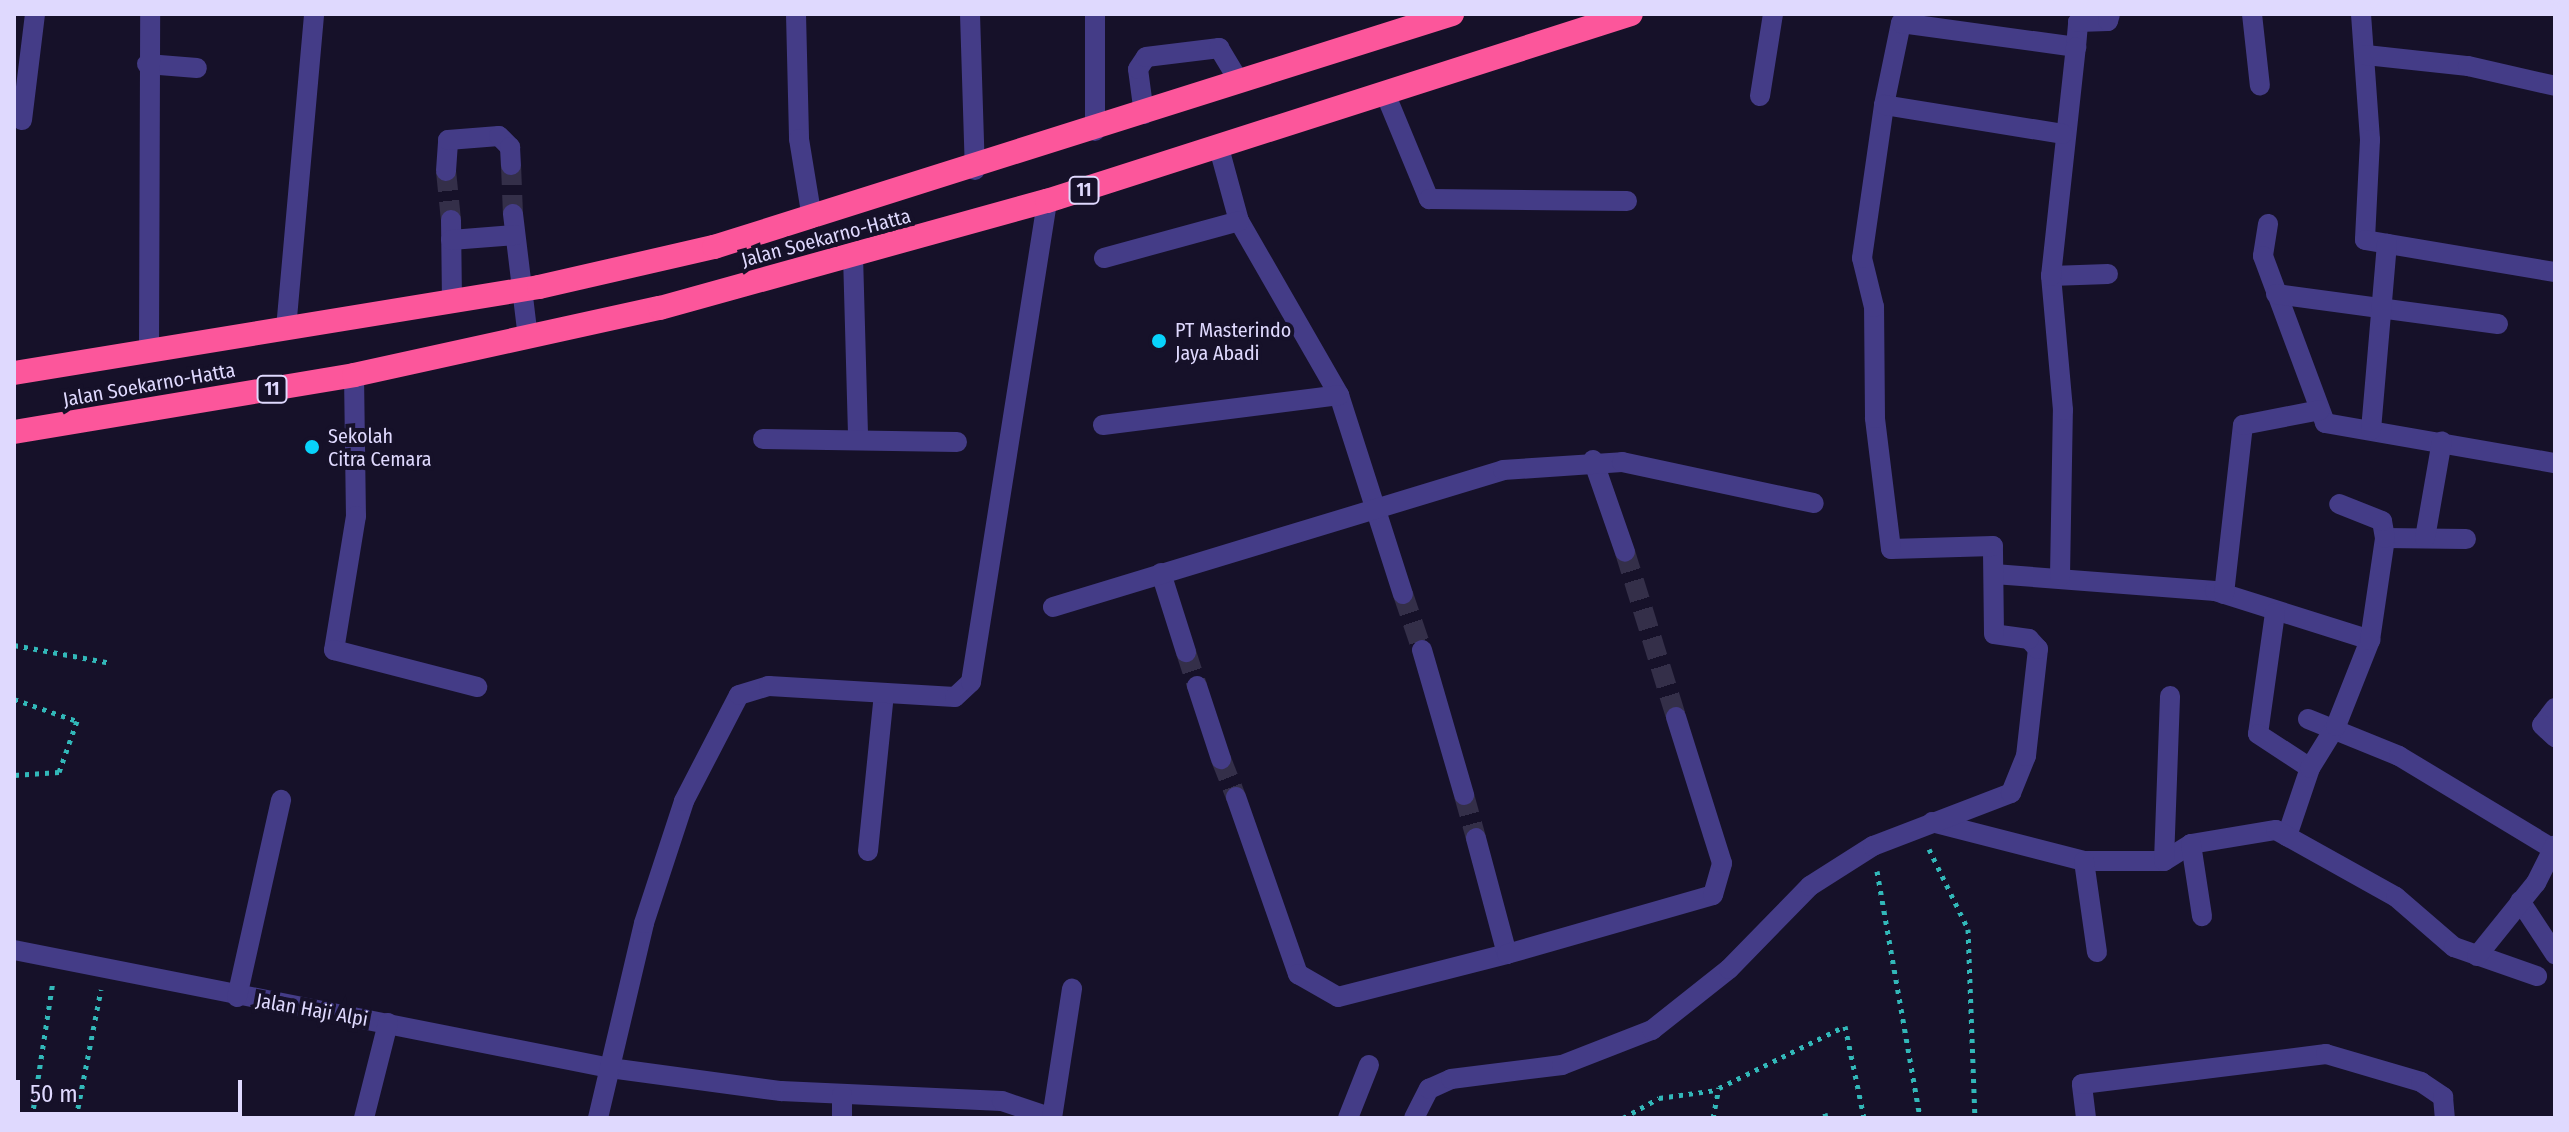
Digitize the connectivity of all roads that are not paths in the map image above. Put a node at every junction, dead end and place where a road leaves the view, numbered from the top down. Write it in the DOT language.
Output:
graph roads {
  1 [pos="35,14"];
  2 [pos="150,14"];
  3 [pos="314,14"];
  4 [pos="796,14"];
  5 [pos="970,14"];
  6 [pos="1095,14"];
  7 [pos="1451,14"];
  8 [pos="1631,14"];
  9 [pos="1773,14"];
  10 [pos="2110,14"];
  11 [pos="2252,14"];
  12 [pos="2361,14"];
  13 [pos="2076,47"];
  14 [pos="2366,55"];
  15 [pos="147,64"];
  16 [pos="197,68"];
  17 [pos="1239,81"];
  18 [pos="2260,86"];
  19 [pos="2555,86"];
  20 [pos="1385,93"];
  21 [pos="1760,96"];
  22 [pos="1884,105"];
  23 [pos="1144,114"];
  24 [pos="22,120"];
  25 [pos="1095,131"];
  26 [pos="2063,134"];
  27 [pos="1219,148"];
  28 [pos="511,165"];
  29 [pos="975,170"];
  30 [pos="446,171"];
  31 [pos="1047,201"];
  32 [pos="1627,201"];
  33 [pos="812,218"];
  34 [pos="1239,221"];
  35 [pos="2268,224"];
  36 [pos="2387,244"];
  37 [pos="853,255"];
  38 [pos="1104,258"];
  39 [pos="2555,272"];
  40 [pos="2108,274"];
  41 [pos="2051,276"];
  42 [pos="519,291"];
  43 [pos="2276,294"];
  44 [pos="452,302"];
  45 [pos="2378,304"];
  46 [pos="2498,324"];
  47 [pos="286,329"];
  48 [pos="528,338"];
  49 [pos="149,350"];
  50 [pos="14,373"];
  51 [pos="354,375"];
  52 [pos="1339,395"];
  53 [pos="2320,410"];
  54 [pos="1103,425"];
  55 [pos="2371,430"];
  56 [pos="14,432"];
  57 [pos="858,436"];
  58 [pos="763,439"];
  59 [pos="2442,441"];
  60 [pos="957,442"];
  61 [pos="1593,460"];
  62 [pos="2555,463"];
  63 [pos="1814,503"];
  64 [pos="2339,504"];
  65 [pos="1375,506"];
  66 [pos="2385,538"];
  67 [pos="2425,538"];
  68 [pos="2466,539"];
  69 [pos="1625,552"];
  70 [pos="1161,573"];
  71 [pos="1994,574"];
  72 [pos="2060,576"];
  73 [pos="1403,594"];
  74 [pos="2224,594"];
  75 [pos="1053,607"];
  76 [pos="2275,613"];
  77 [pos="2370,640"];
  78 [pos="1422,650"];
  79 [pos="1186,652"];
  80 [pos="1197,686"];
  81 [pos="477,687"];
  82 [pos="884,694"];
  83 [pos="2170,696"];
  84 [pos="2555,708"];
  85 [pos="1676,717"];
  86 [pos="2308,719"];
  87 [pos="2336,726"];
  88 [pos="2555,737"];
  89 [pos="1221,759"];
  90 [pos="2310,768"];
  91 [pos="1464,795"];
  92 [pos="1236,797"];
  93 [pos="281,800"];
  94 [pos="1924,826"];
  95 [pos="2287,836"];
  96 [pos="1476,838"];
  97 [pos="2191,844"];
  98 [pos="2554,847"];
  99 [pos="868,851"];
  100 [pos="2084,861"];
  101 [pos="2164,861"];
  102 [pos="2520,901"];
  103 [pos="2202,916"];
  104 [pos="14,950"];
  105 [pos="2097,952"];
  106 [pos="1507,954"];
  107 [pos="2555,954"];
  108 [pos="2477,956"];
  109 [pos="2537,976"];
  110 [pos="1072,989"];
  111 [pos="237,997"];
  112 [pos="388,1023"];
  113 [pos="1369,1065"];
  114 [pos="610,1068"];
  115 [pos="842,1095"];
  116 [pos="903,1110"];
  117 [pos="364,1118"];
  118 [pos="598,1118"];
  119 [pos="842,1118"];
  120 [pos="1052,1118"];
  121 [pos="1348,1118"];
  122 [pos="1414,1118"];
  123 [pos="2086,1118"];
  124 [pos="2445,1118"];
  1 -- 24 [label="street"];
  2 -- 15 [label="street"];
  3 -- 47 [label="street"];
  4 -- 33 [label="street"];
  5 -- 29 [label="street"];
  6 -- 25 [label="street"];
  7 -- 17 [label="highway, Jalan Soekarno-Hatta"];
  8 -- 20 [label="highway, Jalan Soekarno-Hatta / 11"];
  9 -- 21 [label="street"];
  10 -- 13 [label="street"];
  11 -- 18 [label="street"];
  12 -- 14 [label="street"];
  13 -- 22 [label="street"];
  13 -- 26 [label="street"];
  14 -- 19 [label="street"];
  14 -- 36 [label="street"];
  15 -- 16 [label="street"];
  15 -- 49 [label="street"];
  17 -- 23 [label="highway, Jalan Soekarno-Hatta"];
  17 -- 23 [label="street"];
  20 -- 27 [label="highway, Jalan Soekarno-Hatta / 11"];
  20 -- 32 [label="street"];
  22 -- 26 [label="street"];
  22 -- 71 [label="street"];
  23 -- 25 [label="highway, Jalan Soekarno-Hatta"];
  25 -- 29 [label="highway, Jalan Soekarno-Hatta"];
  26 -- 41 [label="street"];
  27 -- 31 [label="highway, Jalan Soekarno-Hatta / 11"];
  27 -- 34 [label="street"];
  28 -- 30 [label="street"];
  29 -- 33 [label="highway, Jalan Soekarno-Hatta"];
  31 -- 37 [label="highway, Jalan Soekarno-Hatta / 11"];
  31 -- 82 [label="street"];
  33 -- 42 [label="highway, Jalan Soekarno-Hatta"];
  34 -- 38 [label="street"];
  34 -- 52 [label="street"];
  35 -- 43 [label="street"];
  36 -- 39 [label="street"];
  36 -- 45 [label="street"];
  37 -- 48 [label="highway, Jalan Soekarno-Hatta / 11"];
  37 -- 57 [label="street"];
  40 -- 41 [label="street"];
  41 -- 72 [label="street"];
  42 -- 44 [label="highway, Jalan Soekarno-Hatta"];
  42 -- 44 [label="street"];
  42 -- 48 [label="street"];
  43 -- 45 [label="street"];
  43 -- 53 [label="street"];
  44 -- 47 [label="highway, Jalan Soekarno-Hatta"];
  45 -- 46 [label="street"];
  45 -- 55 [label="street"];
  47 -- 49 [label="highway, Jalan Soekarno-Hatta"];
  48 -- 51 [label="highway, Jalan Soekarno-Hatta / 11"];
  49 -- 50 [label="highway, Jalan Soekarno-Hatta"];
  51 -- 56 [label="highway, Jalan Soekarno-Hatta / 11"];
  51 -- 81 [label="street"];
  52 -- 54 [label="street"];
  52 -- 65 [label="street"];
  53 -- 55 [label="street"];
  53 -- 74 [label="street"];
  55 -- 59 [label="street"];
  57 -- 58 [label="street"];
  57 -- 60 [label="street"];
  59 -- 62 [label="street"];
  59 -- 67 [label="street"];
  61 -- 63 [label="street"];
  61 -- 65 [label="street"];
  61 -- 69 [label="street"];
  64 -- 66 [label="street"];
  65 -- 70 [label="street"];
  65 -- 73 [label="street"];
  66 -- 67 [label="street"];
  66 -- 77 [label="street"];
  67 -- 68 [label="street"];
  70 -- 75 [label="street"];
  70 -- 79 [label="street"];
  71 -- 72 [label="street"];
  71 -- 94 [label="street"];
  72 -- 74 [label="street"];
  74 -- 76 [label="street"];
  76 -- 77 [label="street"];
  76 -- 90 [label="street"];
  77 -- 87 [label="street"];
  78 -- 91 [label="street"];
  80 -- 89 [label="street"];
  82 -- 99 [label="street"];
  82 -- 114 [label="street"];
  83 -- 101 [label="street"];
  84 -- 88 [label="street"];
  85 -- 106 [label="street"];
  86 -- 87 [label="street"];
  87 -- 90 [label="street"];
  87 -- 98 [label="street"];
  90 -- 95 [label="street"];
  92 -- 106 [label="street"];
  93 -- 111 [label="street"];
  94 -- 100 [label="street"];
  94 -- 122 [label="street"];
  95 -- 97 [label="street"];
  95 -- 108 [label="street"];
  96 -- 106 [label="street"];
  97 -- 101 [label="street"];
  97 -- 103 [label="street"];
  98 -- 102 [label="street"];
  100 -- 101 [label="street"];
  100 -- 105 [label="street"];
  102 -- 107 [label="street"];
  102 -- 108 [label="street"];
  104 -- 111 [label="street, Jalan Haji Alpi"];
  108 -- 109 [label="street"];
  110 -- 120 [label="street"];
  111 -- 112 [label="street, Jalan Haji Alpi"];
  112 -- 114 [label="street, Jalan Haji Alpi"];
  112 -- 117 [label="street"];
  113 -- 121 [label="street"];
  114 -- 115 [label="street, Jalan Haji Alpi"];
  114 -- 118 [label="street"];
  115 -- 116 [label="street, Jalan Haji Alpi"];
  115 -- 119 [label="street"];
  116 -- 120 [label="street, Jalan Haji Alpi"];
  123 -- 124 [label="street"];
}
